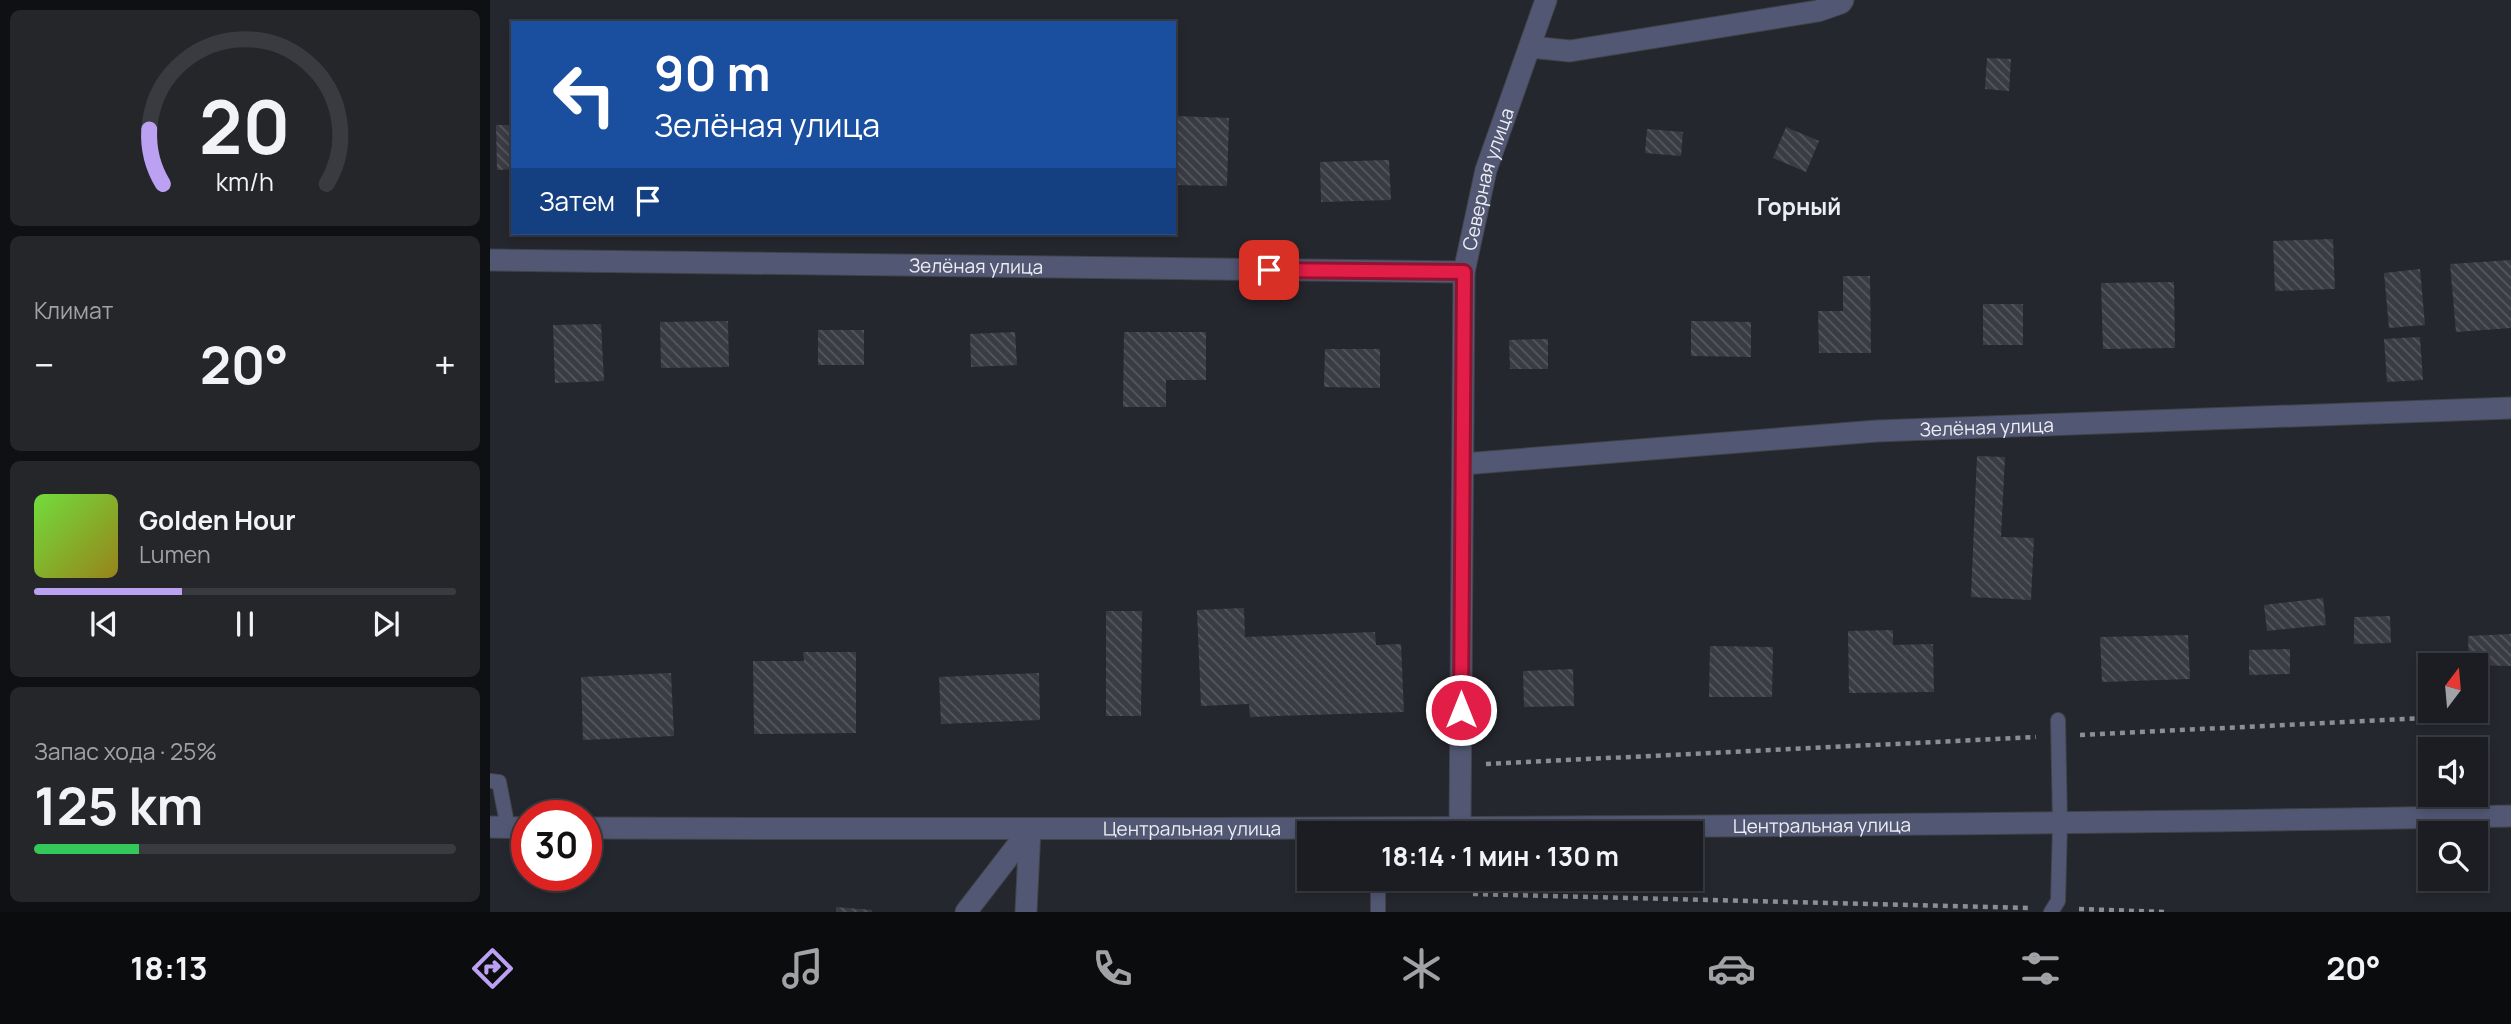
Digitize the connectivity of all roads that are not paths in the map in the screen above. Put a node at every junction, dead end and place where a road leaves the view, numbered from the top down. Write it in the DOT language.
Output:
graph roads {
  1 [pos="1546,0"];
  2 [pos="1843,0"];
  3 [pos="1530,47"];
  4 [pos="490,260"];
  5 [pos="1464,272"];
  6 [pos="2511,408"];
  7 [pos="1463,464"];
  8 [pos="2058,720"];
  9 [pos="490,781"];
  10 [pos="2511,816"];
  11 [pos="1460,821"];
  12 [pos="498,823"];
  13 [pos="2060,824"];
  14 [pos="1703,826"];
  15 [pos="602,828"];
  16 [pos="1030,829"];
  17 [pos="1297,830"];
  18 [pos="1378,891"];
  19 [pos="2052,910"];
  20 [pos="966,912"];
  21 [pos="1026,912"];
  22 [pos="1378,912"];
  1 -- 3 [label="street, Северная улица"];
  2 -- 3 [label="street"];
  3 -- 5 [label="street, Северная улица"];
  4 -- 5 [label="street, Зелёная улица"];
  5 -- 7 [label="street, Северная улица"];
  6 -- 7 [label="street, Зелёная улица"];
  7 -- 11 [label="street, Северная улица"];
  8 -- 13 [label="lane"];
  9 -- 12 [label="lane"];
  10 -- 13 [label="street, Центральная улица"];
  13 -- 14 [label="street, Центральная улица"];
  13 -- 19 [label="lane"];
  15 -- 16 [label="street, Центральная улица"];
  16 -- 17 [label="street, Центральная улица"];
  16 -- 20 [label="street"];
  16 -- 21 [label="street"];
  18 -- 22 [label="lane"];
}
